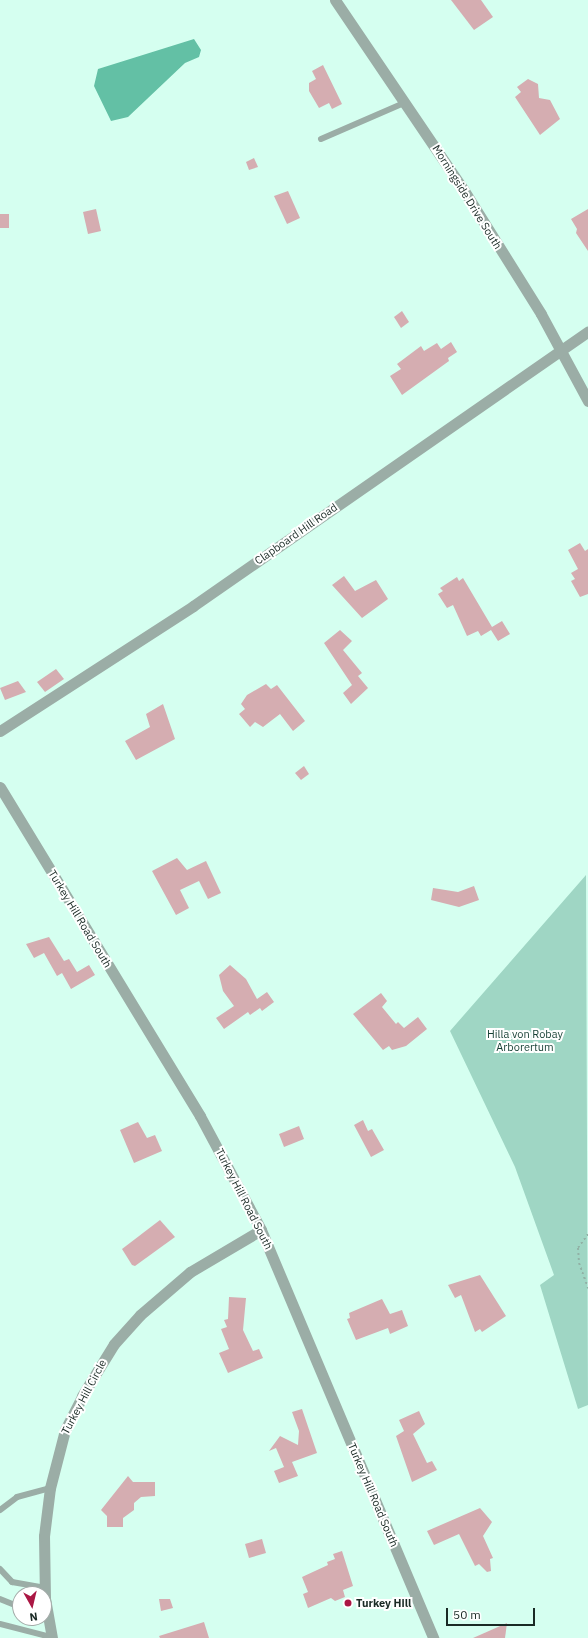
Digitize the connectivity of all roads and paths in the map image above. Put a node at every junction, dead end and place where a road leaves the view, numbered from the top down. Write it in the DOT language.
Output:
graph roads {
  1 [pos="336,0"];
  2 [pos="406,102"];
  3 [pos="321,139"];
  4 [pos="588,331"];
  5 [pos="561,350"];
  6 [pos="588,401"];
  7 [pos="0,731"];
  8 [pos="0,787"];
  9 [pos="261,1230"];
  10 [pos="588,1234"];
  11 [pos="588,1288"];
  12 [pos="50,1488"];
  13 [pos="0,1510"];
  14 [pos="0,1569"];
  15 [pos="34,1586"];
  16 [pos="45,1586"];
  17 [pos="0,1599"];
  18 [pos="12,1604"];
  19 [pos="0,1624"];
  20 [pos="48,1626"];
  21 [pos="51,1637"];
  22 [pos="433,1638"];
  1 -- 2 [label="street, Morningside Drive South"];
  2 -- 3 [label="lane"];
  2 -- 5 [label="street, Morningside Drive South"];
  4 -- 5 [label="street, Clapboard Hill Road"];
  5 -- 6 [label="street, Morningside Drive South"];
  5 -- 7 [label="street, Clapboard Hill Road"];
  8 -- 9 [label="street, Turkey Hill Road South"];
  9 -- 12 [label="street, Turkey Hill Circle"];
  9 -- 22 [label="street, Turkey Hill Road South"];
  10 -- 11 [label="path"];
  12 -- 13 [label="lane"];
  12 -- 16 [label="street, Turkey Hill Circle"];
  14 -- 15 [label="lane"];
  17 -- 18 [label="lane"];
  19 -- 21 [label="lane"];
  20 -- 21 [label="street, Turkey Hill Circle"];
}
